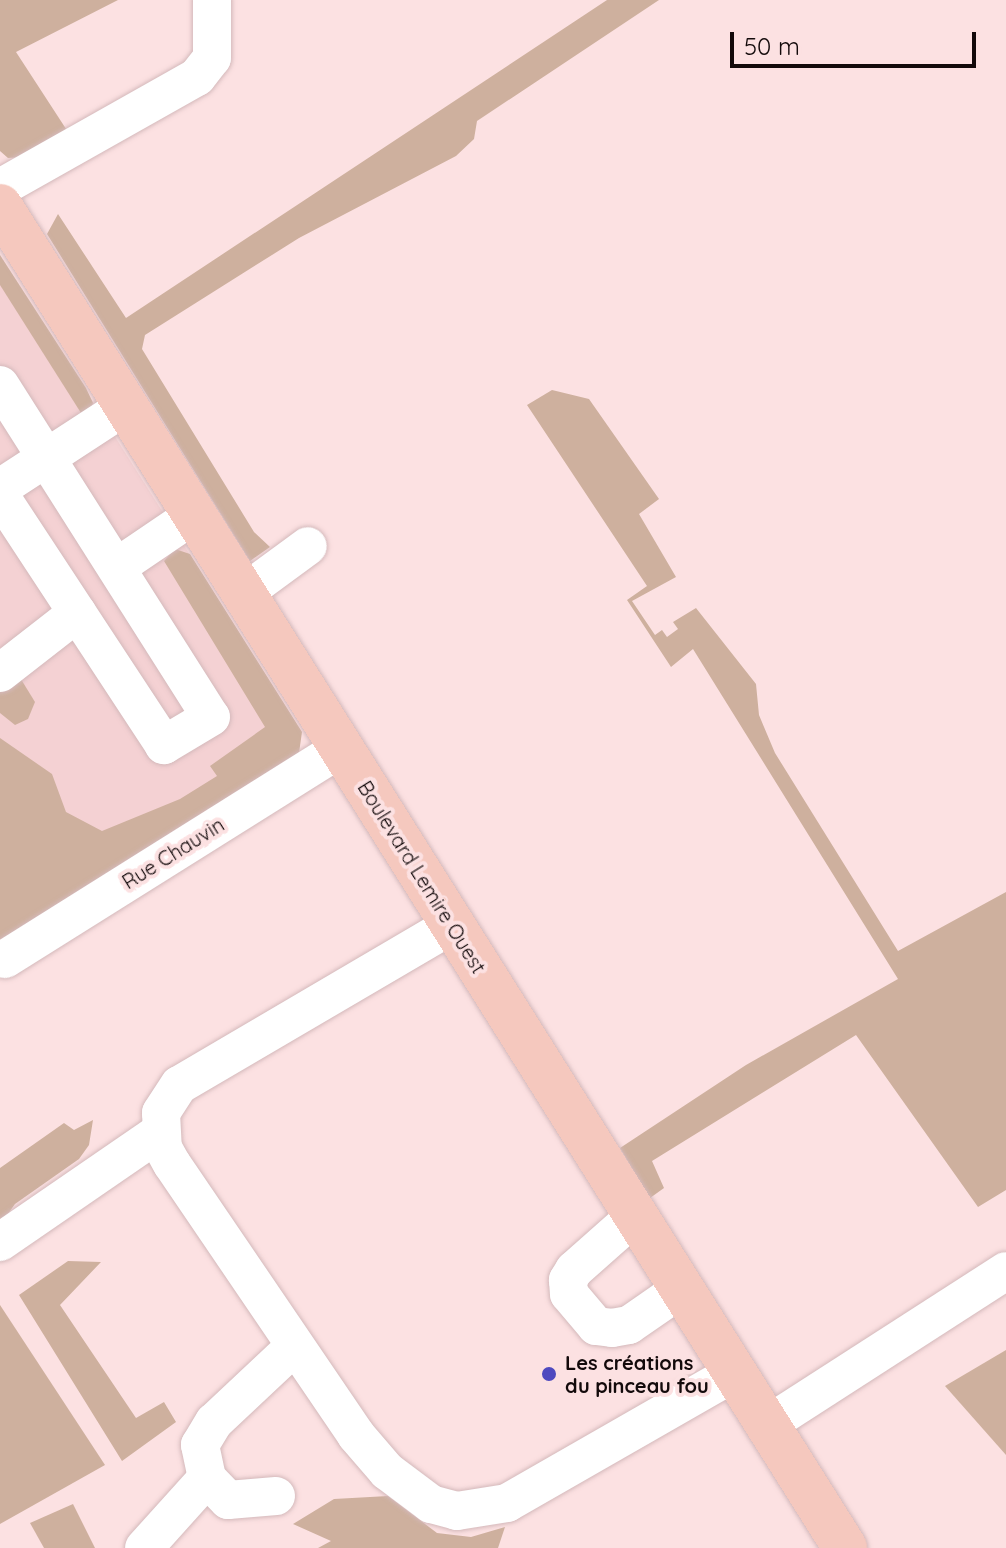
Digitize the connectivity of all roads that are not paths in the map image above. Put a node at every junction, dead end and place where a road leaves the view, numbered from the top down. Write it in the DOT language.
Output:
graph roads {
  1 [pos="212,0"];
  2 [pos="0,188"];
  3 [pos="0,206"];
  4 [pos="0,385"];
  5 [pos="126,406"];
  6 [pos="48,458"];
  7 [pos="0,488"];
  8 [pos="0,495"];
  9 [pos="195,514"];
  10 [pos="308,546"];
  11 [pos="117,567"];
  12 [pos="244,593"];
  13 [pos="77,613"];
  14 [pos="0,673"];
  15 [pos="342,748"];
  16 [pos="452,925"];
  17 [pos="5,959"];
  18 [pos="160,1132"];
  19 [pos="635,1216"];
  20 [pos="0,1242"];
  21 [pos="1006,1271"];
  22 [pos="681,1289"];
  23 [pos="295,1346"];
  24 [pos="734,1373"];
  25 [pos="767,1425"];
  26 [pos="207,1478"];
  27 [pos="276,1496"];
  28 [pos="144,1548"];
  29 [pos="845,1548"];
  1 -- 2 [label="street"];
  3 -- 5 [label="main road, Boulevard Lemire Ouest"];
  4 -- 6 [label="street"];
  5 -- 6 [label="street"];
  5 -- 9 [label="main road, Boulevard Lemire Ouest"];
  6 -- 7 [label="street"];
  6 -- 11 [label="street"];
  8 -- 13 [label="street"];
  9 -- 11 [label="street"];
  9 -- 12 [label="main road, Boulevard Lemire Ouest"];
  10 -- 12 [label="street"];
  11 -- 13 [label="street"];
  12 -- 15 [label="main road, Boulevard Lemire Ouest"];
  13 -- 14 [label="street"];
  15 -- 16 [label="main road, Boulevard Lemire Ouest"];
  15 -- 17 [label="street, Rue Chauvin"];
  16 -- 18 [label="street"];
  16 -- 19 [label="main road, Boulevard Lemire Ouest"];
  18 -- 20 [label="street"];
  18 -- 23 [label="street"];
  19 -- 22 [label="main road, Boulevard Lemire Ouest"];
  19 -- 22 [label="street"];
  21 -- 25 [label="street"];
  22 -- 24 [label="main road, Boulevard Lemire Ouest"];
  23 -- 24 [label="street"];
  23 -- 26 [label="street"];
  24 -- 25 [label="main road, Boulevard Lemire Ouest"];
  25 -- 29 [label="main road, Boulevard Lemire Ouest"];
  26 -- 27 [label="street"];
  26 -- 28 [label="street"];
}
